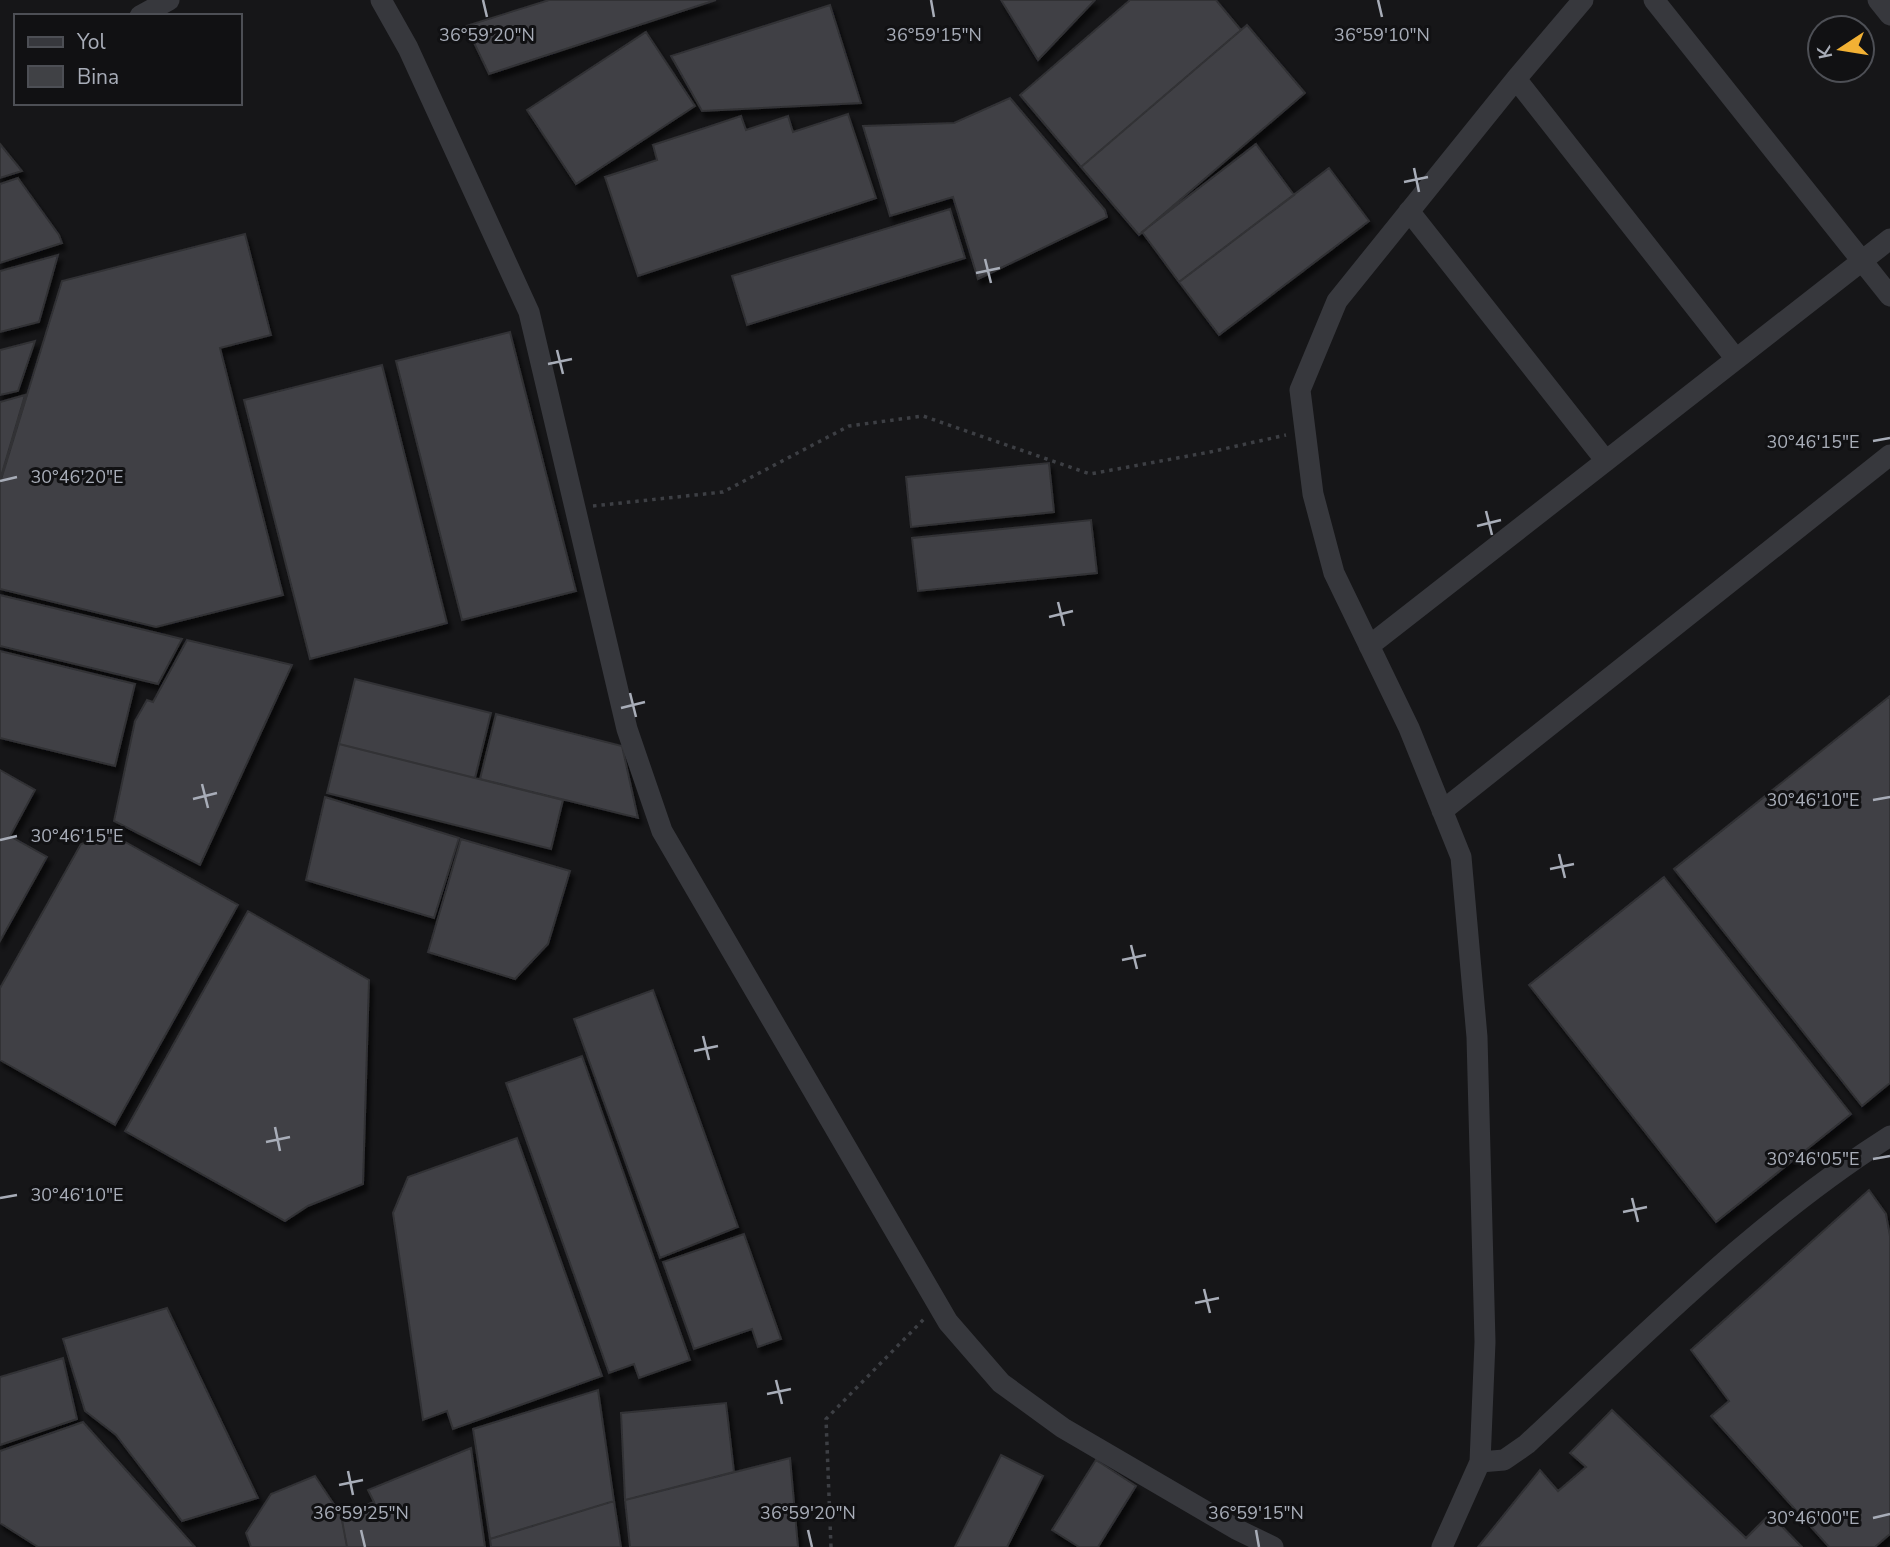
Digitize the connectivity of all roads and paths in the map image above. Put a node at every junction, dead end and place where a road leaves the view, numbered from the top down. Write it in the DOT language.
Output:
graph roads {
  1 [pos="169,0"];
  2 [pos="381,0"];
  3 [pos="1583,0"];
  4 [pos="1654,0"];
  5 [pos="1878,0"];
  6 [pos="144,14"];
  7 [pos="1890,15"];
  8 [pos="1516,79"];
  9 [pos="1409,211"];
  10 [pos="1890,239"];
  11 [pos="1862,261"];
  12 [pos="1890,296"];
  13 [pos="1736,359"];
  14 [pos="1305,431"];
  15 [pos="1890,455"];
  16 [pos="1606,461"];
  17 [pos="575,508"];
  18 [pos="1369,646"];
  19 [pos="1442,811"];
  20 [pos="1890,1136"];
  21 [pos="938,1305"];
  22 [pos="1480,1462"];
  23 [pos="831,1547"];
  24 [pos="1273,1547"];
  25 [pos="1443,1547"];
  1 -- 6 [label="street"];
  2 -- 17 [label="street"];
  3 -- 8 [label="street"];
  4 -- 11 [label="street"];
  5 -- 7 [label="street"];
  8 -- 9 [label="street"];
  8 -- 13 [label="street"];
  9 -- 14 [label="street"];
  9 -- 16 [label="street"];
  10 -- 11 [label="street"];
  11 -- 12 [label="street"];
  11 -- 13 [label="street"];
  13 -- 16 [label="street"];
  14 -- 17 [label="path"];
  14 -- 18 [label="street"];
  15 -- 19 [label="street"];
  16 -- 18 [label="street"];
  17 -- 21 [label="street"];
  18 -- 19 [label="street"];
  19 -- 22 [label="street"];
  20 -- 22 [label="street"];
  21 -- 23 [label="path"];
  21 -- 24 [label="street"];
  22 -- 25 [label="street"];
}
